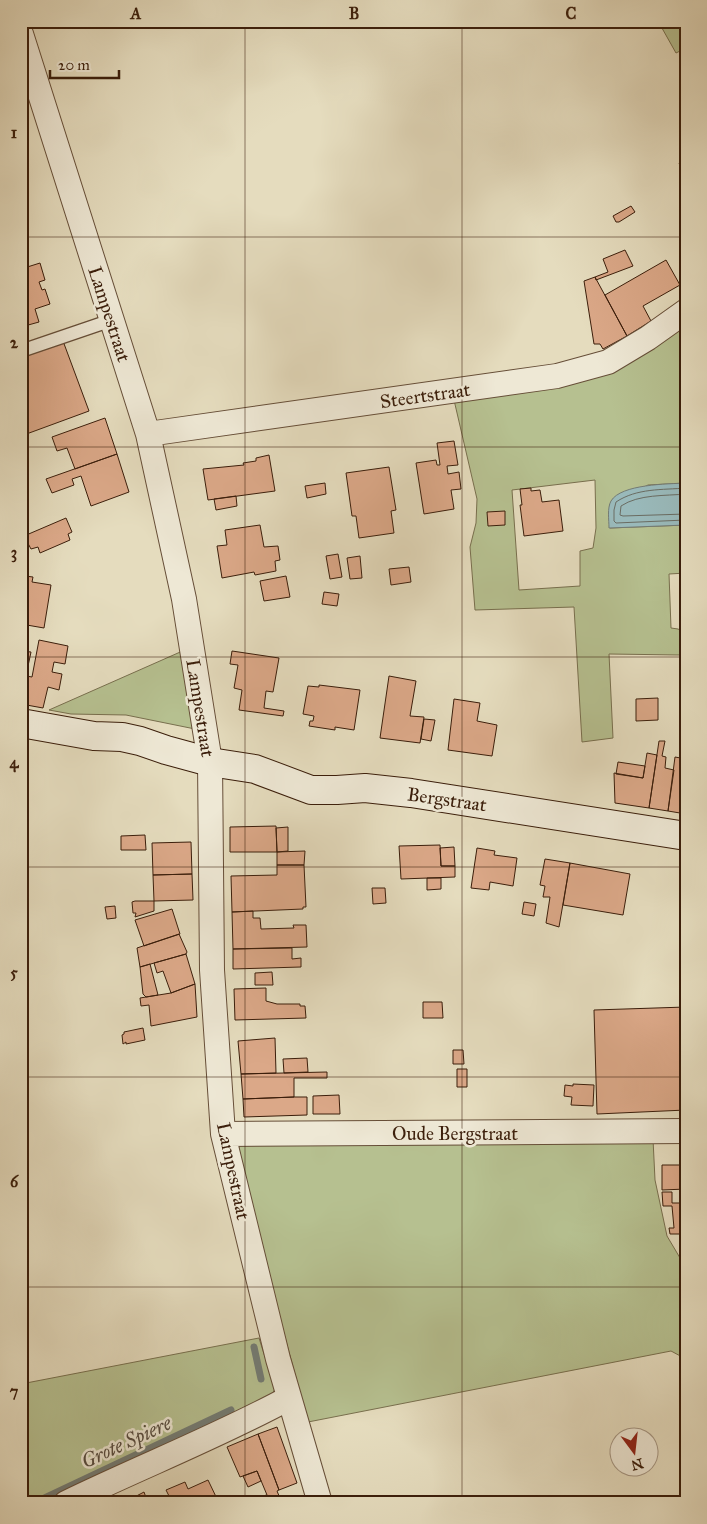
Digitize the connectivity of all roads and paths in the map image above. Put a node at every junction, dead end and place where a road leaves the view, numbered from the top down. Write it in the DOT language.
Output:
graph roads {
  1 [pos="21,35"];
  2 [pos="686,311"];
  3 [pos="112,320"];
  4 [pos="21,351"];
  5 [pos="148,434"];
  6 [pos="21,723"];
  7 [pos="210,762"];
  8 [pos="686,836"];
  9 [pos="686,1131"];
  10 [pos="223,1134"];
  11 [pos="289,1398"];
  12 [pos="66,1503"];
  13 [pos="320,1503"];
  1 -- 3 [label="street, Lampestraat"];
  2 -- 5 [label="street, Steertstraat"];
  3 -- 4 [label="lane"];
  3 -- 5 [label="street, Lampestraat"];
  5 -- 7 [label="street, Lampestraat"];
  6 -- 7 [label="street, Bergstraat"];
  7 -- 8 [label="street, Bergstraat"];
  7 -- 10 [label="street, Lampestraat"];
  9 -- 10 [label="street, Oude Bergstraat"];
  10 -- 11 [label="street, Lampestraat"];
  11 -- 12 [label="street"];
  11 -- 13 [label="street, Lampestraat"];
}
